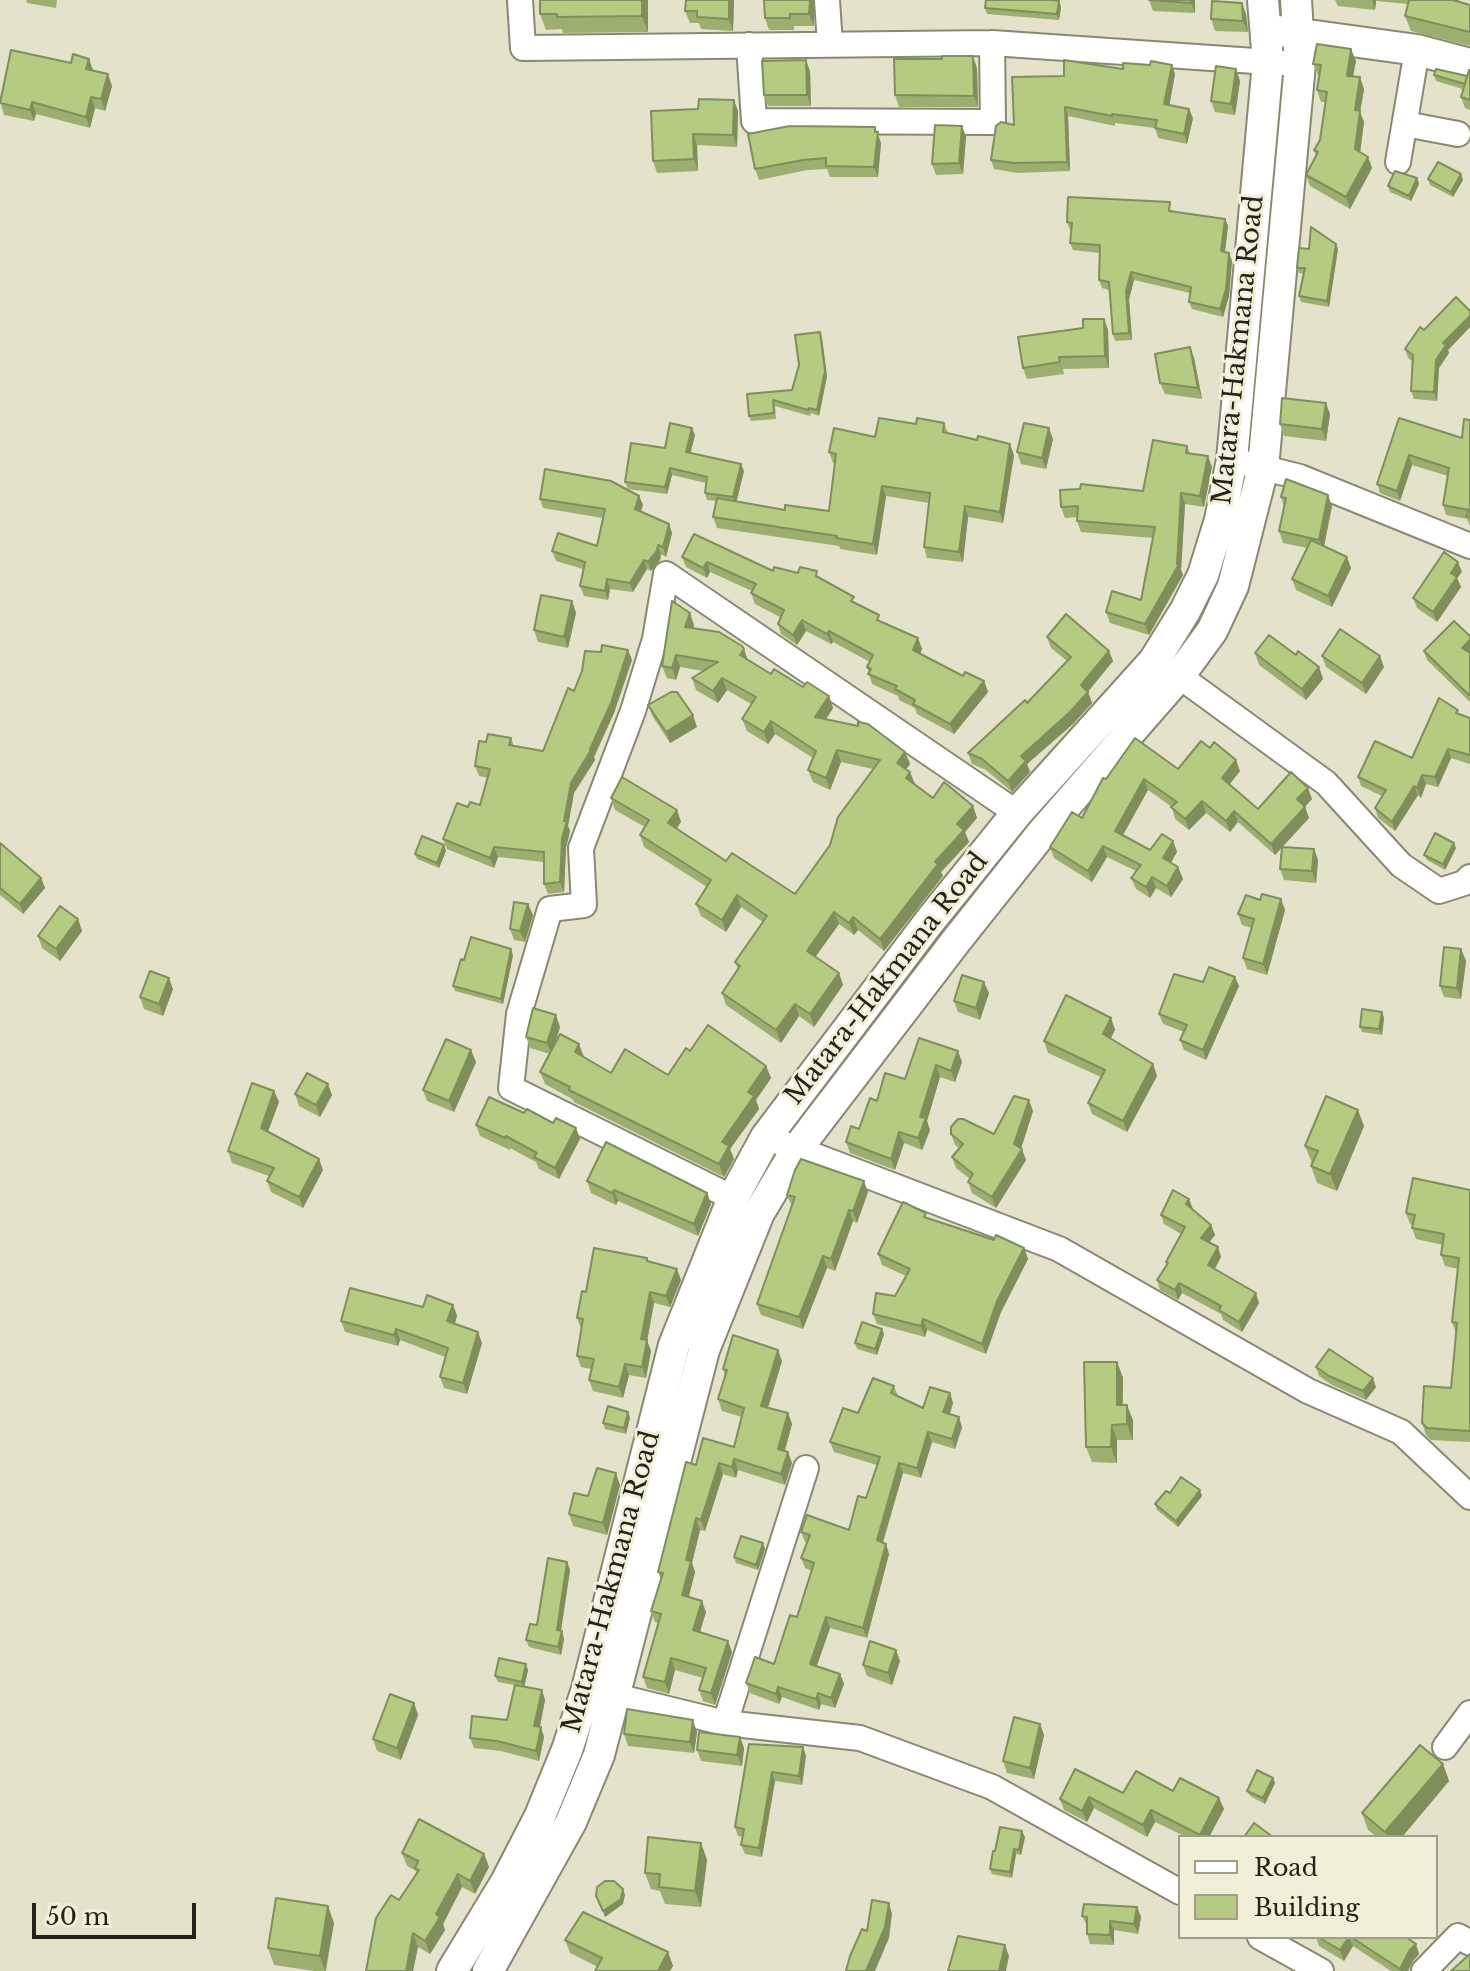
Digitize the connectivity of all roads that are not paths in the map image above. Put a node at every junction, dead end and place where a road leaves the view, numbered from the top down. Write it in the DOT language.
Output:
graph roads {
  1 [pos="520,0"];
  2 [pos="827,0"];
  3 [pos="1296,0"];
  4 [pos="1264,15"];
  5 [pos="992,43"];
  6 [pos="830,44"];
  7 [pos="749,45"];
  8 [pos="1300,49"];
  9 [pos="1417,50"];
  10 [pos="1268,62"];
  11 [pos="1470,64"];
  12 [pos="1405,124"];
  13 [pos="1458,134"];
  14 [pos="1398,162"];
  15 [pos="1232,460"];
  16 [pos="1263,468"];
  17 [pos="1470,546"];
  18 [pos="1179,676"];
  19 [pos="1017,813"];
  20 [pos="1470,877"];
  21 [pos="766,1137"];
  22 [pos="797,1149"];
  23 [pos="733,1198"];
  24 [pos="806,1468"];
  25 [pos="1470,1497"];
  26 [pos="601,1692"];
  27 [pos="1470,1713"];
  28 [pos="725,1723"];
  29 [pos="1445,1747"];
  30 [pos="1178,1891"];
  31 [pos="1264,1939"];
  32 [pos="1470,1943"];
  33 [pos="452,1971"];
  34 [pos="488,1971"];
  35 [pos="1321,1971"];
  36 [pos="1424,1971"];
  1 -- 7 [label="street"];
  2 -- 6 [label="street"];
  3 -- 8 [label="main road, Matara-Hakmana Road"];
  4 -- 8 [label="main road"];
  4 -- 10 [label="main road, Matara-Hakmana Road"];
  5 -- 6 [label="street"];
  5 -- 7 [label="street"];
  5 -- 10 [label="street"];
  6 -- 7 [label="street"];
  8 -- 9 [label="main road"];
  8 -- 10 [label="street"];
  8 -- 16 [label="main road, Matara-Hakmana Road"];
  9 -- 11 [label="main road"];
  9 -- 12 [label="street"];
  10 -- 15 [label="main road, Matara-Hakmana Road"];
  12 -- 13 [label="street"];
  12 -- 14 [label="street"];
  15 -- 16 [label="street"];
  15 -- 19 [label="main road, Matara-Hakmana Road"];
  16 -- 17 [label="street"];
  16 -- 18 [label="main road, Matara-Hakmana Road"];
  18 -- 20 [label="street"];
  18 -- 22 [label="main road, Matara-Hakmana Road"];
  19 -- 21 [label="main road, Matara-Hakmana Road"];
  19 -- 23 [label="street"];
  21 -- 22 [label="street"];
  21 -- 23 [label="main road, Matara-Hakmana Road"];
  22 -- 25 [label="street"];
  22 -- 26 [label="main road, Matara-Hakmana Road"];
  23 -- 26 [label="main road, Matara-Hakmana Road"];
  24 -- 28 [label="street"];
  26 -- 28 [label="street"];
  26 -- 33 [label="main road, Matara-Hakmana Road"];
  26 -- 34 [label="main road, Matara-Hakmana Road"];
  27 -- 29 [label="street"];
  28 -- 30 [label="street"];
  31 -- 35 [label="street"];
  32 -- 36 [label="street"];
}
